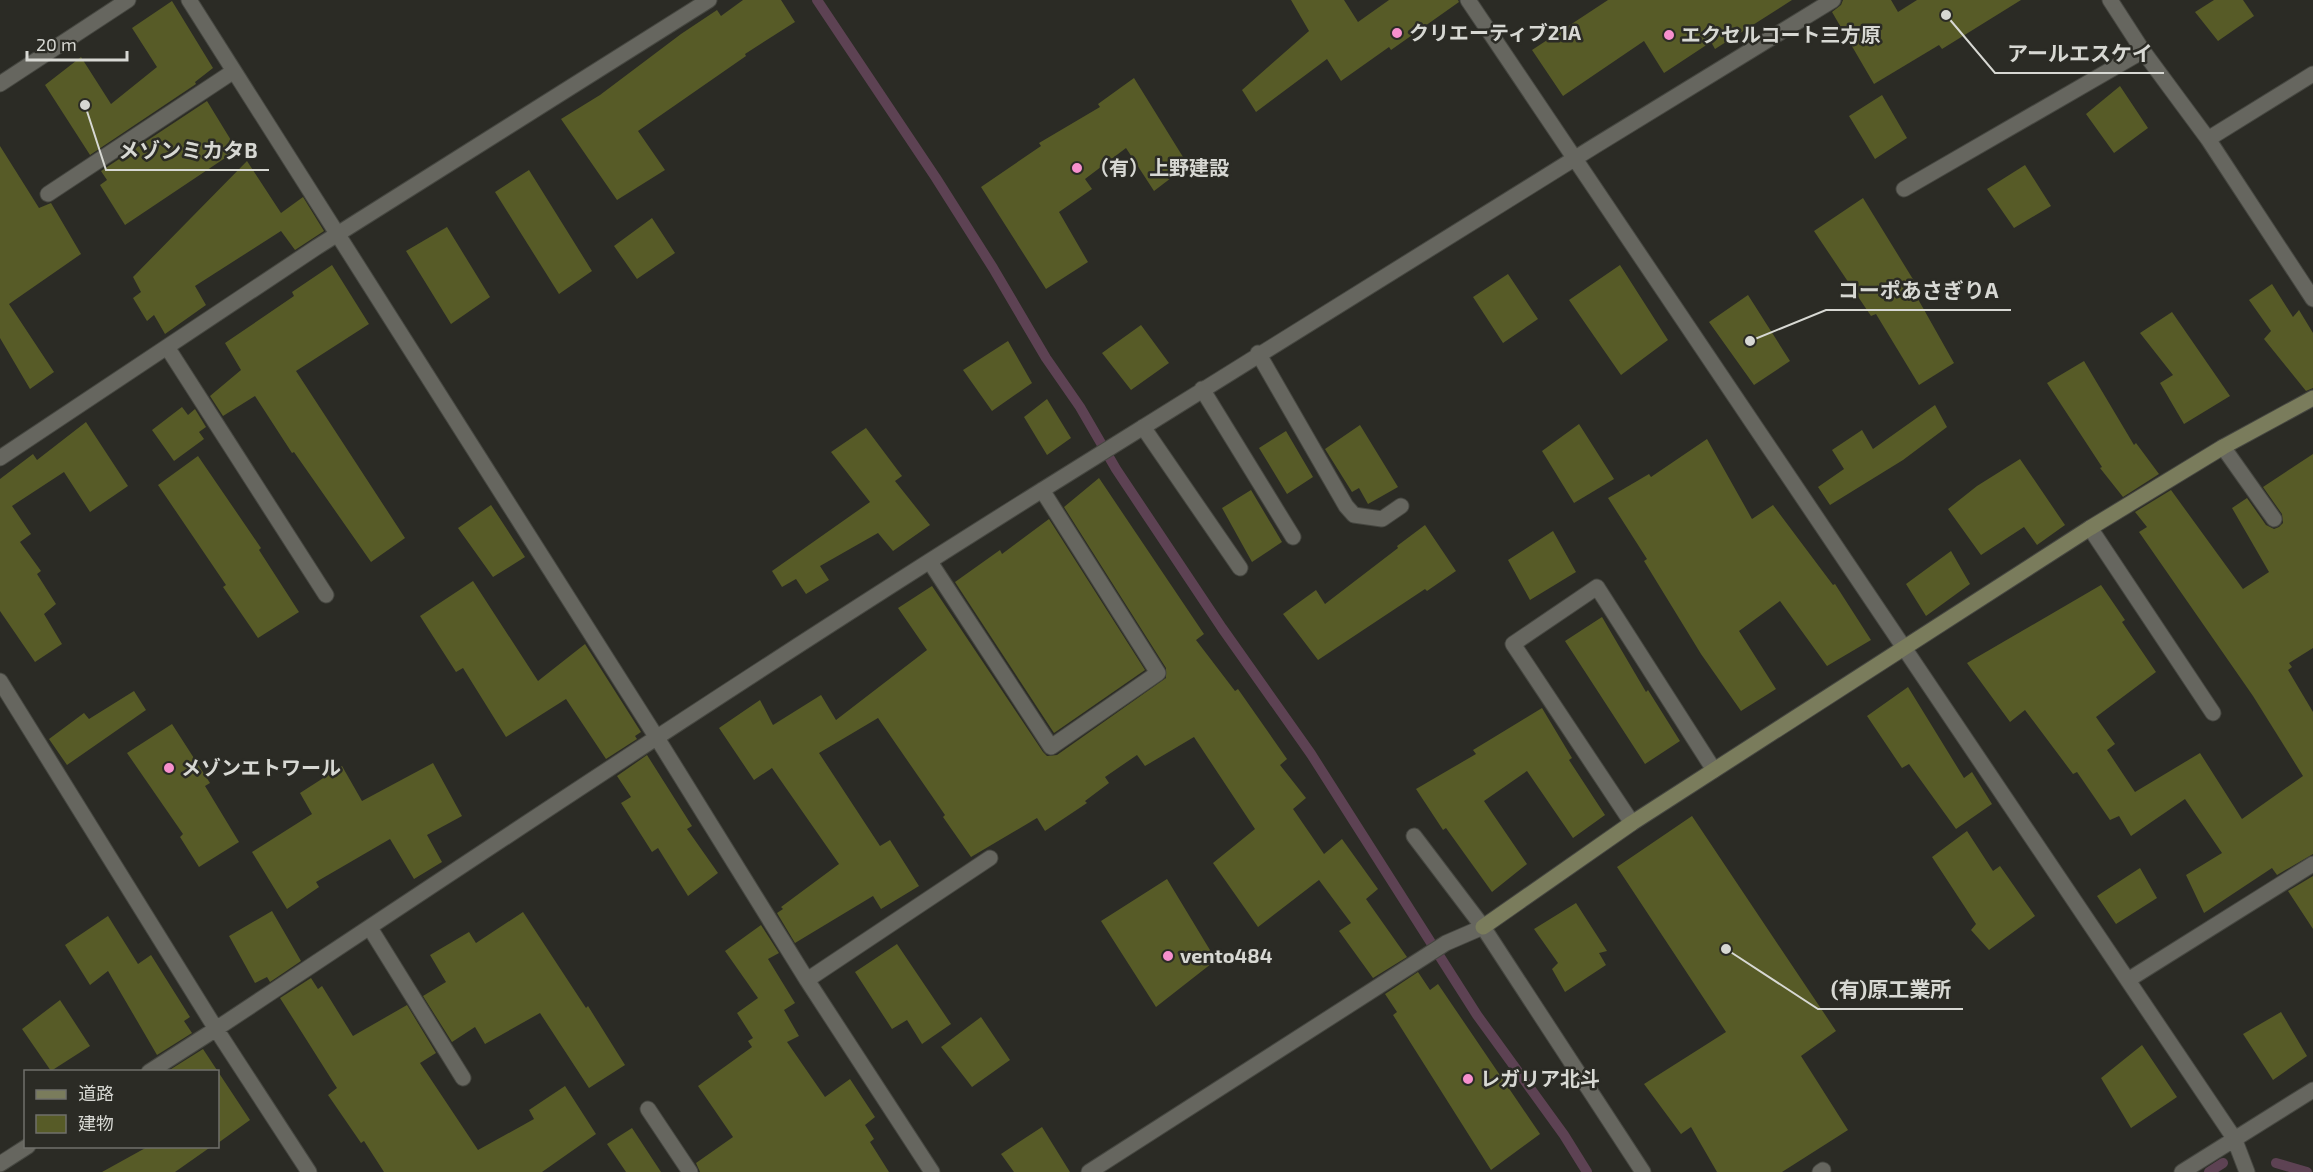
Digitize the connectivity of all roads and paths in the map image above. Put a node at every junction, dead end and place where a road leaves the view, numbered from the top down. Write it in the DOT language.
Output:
graph roads {
  1 [pos="128,0"];
  2 [pos="189,0"];
  3 [pos="709,0"];
  4 [pos="1468,0"];
  5 [pos="1833,0"];
  6 [pos="2110,0"];
  7 [pos="2144,51"];
  8 [pos="234,71"];
  9 [pos="2313,74"];
  10 [pos="0,84"];
  11 [pos="2208,140"];
  12 [pos="1574,158"];
  13 [pos="1904,189"];
  14 [pos="48,194"];
  15 [pos="338,234"];
  16 [pos="2313,299"];
  17 [pos="166,347"];
  18 [pos="1258,353"];
  19 [pos="1202,389"];
  20 [pos="2313,398"];
  21 [pos="1143,427"];
  22 [pos="2223,447"];
  23 [pos="0,458"];
  24 [pos="1042,490"];
  25 [pos="1401,506"];
  26 [pos="2274,519"];
  27 [pos="2090,528"];
  28 [pos="1293,537"];
  29 [pos="930,562"];
  30 [pos="1240,568"];
  31 [pos="326,595"];
  32 [pos="1904,648"];
  33 [pos="0,681"];
  34 [pos="2212,713"];
  35 [pos="657,738"];
  36 [pos="1714,771"];
  37 [pos="1632,823"];
  38 [pos="1414,836"];
  39 [pos="990,858"];
  40 [pos="2313,864"];
  41 [pos="1484,927"];
  42 [pos="370,928"];
  43 [pos="807,980"];
  44 [pos="2128,980"];
  45 [pos="216,1029"];
  46 [pos="151,1070"];
  47 [pos="463,1078"];
  48 [pos="2313,1090"];
  49 [pos="648,1109"];
  50 [pos="2234,1138"];
  51 [pos="25,1148"];
  52 [pos="0,1164"];
  53 [pos="309,1172"];
  54 [pos="690,1172"];
  55 [pos="932,1172"];
  56 [pos="1089,1172"];
  57 [pos="1643,1172"];
  58 [pos="2182,1172"];
  59 [pos="2247,1172"];
  1 -- 10 [label="street"];
  2 -- 8 [label="street"];
  3 -- 15 [label="street"];
  4 -- 12 [label="street"];
  5 -- 12 [label="street"];
  6 -- 7 [label="street"];
  7 -- 11 [label="street"];
  7 -- 13 [label="street"];
  8 -- 14 [label="street"];
  8 -- 15 [label="street"];
  9 -- 11 [label="street"];
  11 -- 16 [label="street"];
  12 -- 18 [label="street"];
  12 -- 32 [label="street"];
  15 -- 17 [label="street"];
  15 -- 35 [label="street"];
  17 -- 23 [label="street"];
  17 -- 31 [label="street"];
  18 -- 19 [label="street"];
  18 -- 25 [label="street"];
  19 -- 21 [label="street"];
  19 -- 28 [label="street"];
  20 -- 22 [label="street"];
  21 -- 24 [label="street"];
  21 -- 30 [label="street"];
  22 -- 26 [label="street"];
  22 -- 27 [label="street"];
  24 -- 29 [label="street"];
  24 -- 29 [label="street"];
  27 -- 32 [label="street"];
  27 -- 34 [label="street"];
  29 -- 35 [label="street"];
  32 -- 36 [label="street"];
  32 -- 44 [label="street"];
  33 -- 45 [label="street"];
  35 -- 42 [label="street"];
  35 -- 43 [label="street"];
  36 -- 37 [label="street"];
  36 -- 37 [label="street"];
  37 -- 41 [label="street"];
  38 -- 41 [label="street"];
  39 -- 43 [label="street"];
  40 -- 44 [label="street"];
  41 -- 56 [label="street"];
  41 -- 57 [label="street"];
  42 -- 45 [label="street"];
  42 -- 47 [label="street"];
  43 -- 55 [label="street"];
  44 -- 50 [label="street"];
  45 -- 46 [label="street"];
  45 -- 53 [label="street"];
  48 -- 50 [label="street"];
  49 -- 54 [label="street"];
  50 -- 58 [label="street"];
  50 -- 59 [label="street"];
  51 -- 52 [label="street"];
}
